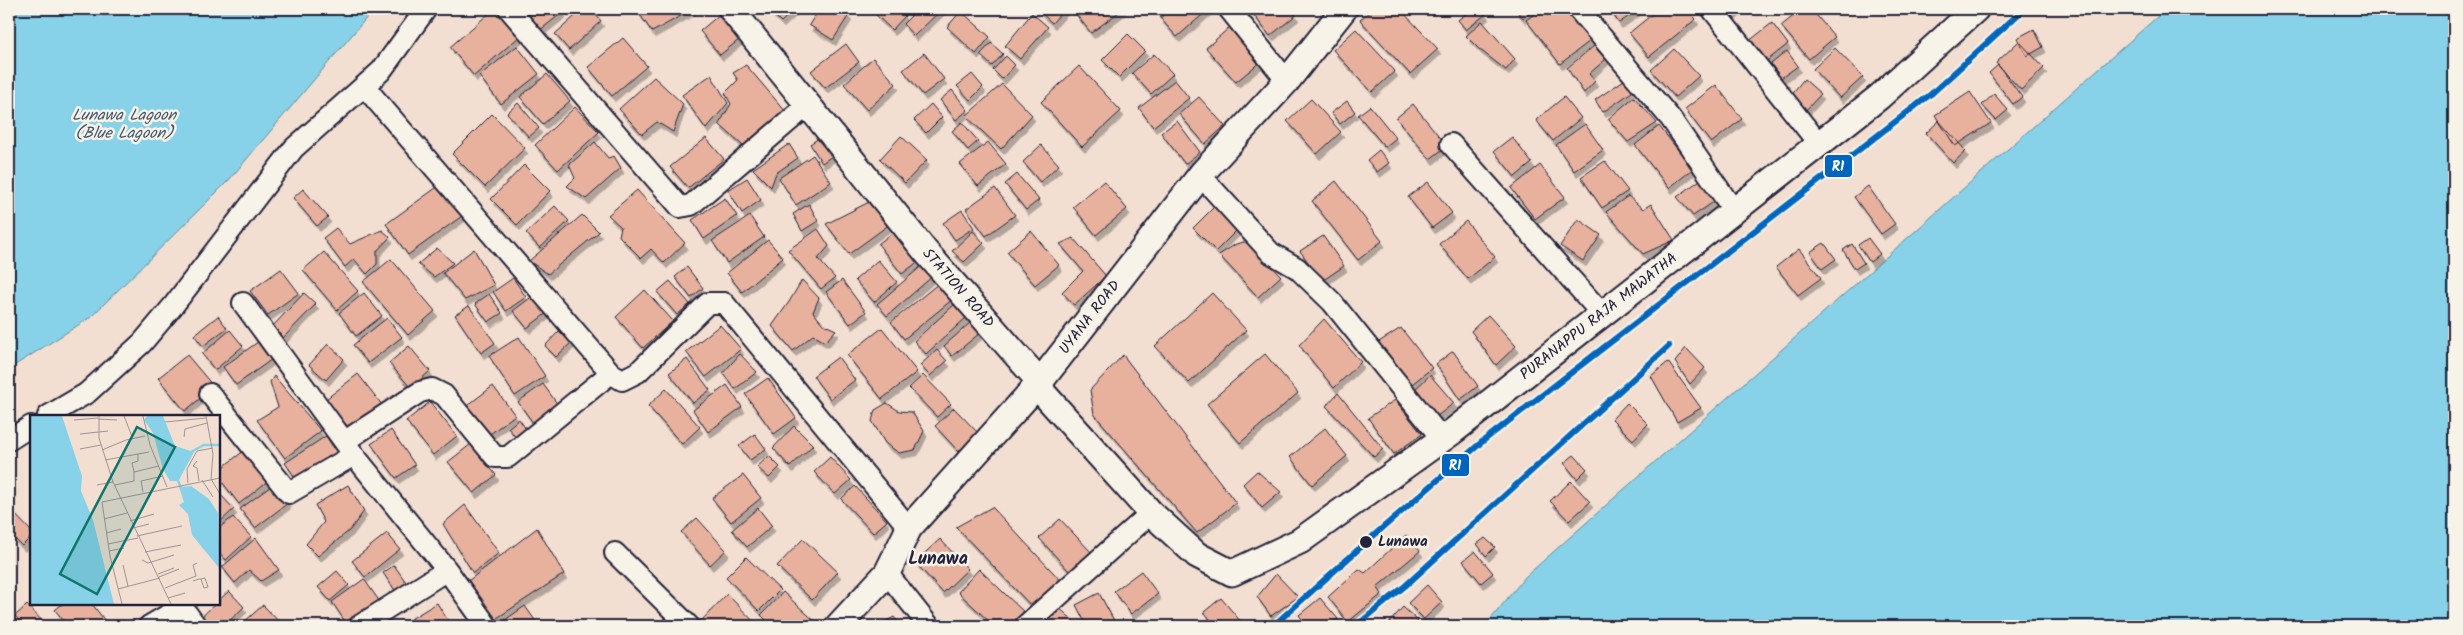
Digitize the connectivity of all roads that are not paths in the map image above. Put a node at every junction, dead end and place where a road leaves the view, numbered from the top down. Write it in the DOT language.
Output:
graph roads {
  1 [pos="426,9"];
  2 [pos="509,9"];
  3 [pos="731,9"];
  4 [pos="1229,9"];
  5 [pos="1344,9"];
  6 [pos="1578,9"];
  7 [pos="1712,9"];
  8 [pos="1976,9"];
  9 [pos="1287,81"];
  10 [pos="364,86"];
  11 [pos="809,104"];
  12 [pos="1451,144"];
  13 [pos="1819,144"];
  14 [pos="1203,172"];
  15 [pos="1734,211"];
  16 [pos="243,303"];
  17 [pos="1602,314"];
  18 [pos="611,373"];
  19 [pos="1040,382"];
  20 [pos="210,394"];
  21 [pos="50,415"];
  22 [pos="30,427"];
  23 [pos="1442,439"];
  24 [pos="9,440"];
  25 [pos="350,448"];
  26 [pos="1151,513"];
  27 [pos="909,528"];
  28 [pos="615,553"];
  29 [pos="1197,555"];
  30 [pos="447,570"];
  31 [pos="887,572"];
  32 [pos="182,605"];
  33 [pos="149,626"];
  34 [pos="196,626"];
  35 [pos="359,626"];
  36 [pos="488,626"];
  37 [pos="689,626"];
  38 [pos="838,626"];
  39 [pos="929,626"];
  40 [pos="1025,626"];
  1 -- 10 [label="street"];
  2 -- 11 [label="street"];
  3 -- 11 [label="street, STATION ROAD"];
  4 -- 9 [label="street"];
  5 -- 9 [label="street, UYANA ROAD"];
  6 -- 15 [label="street"];
  7 -- 13 [label="street"];
  8 -- 13 [label="street, PURANAPPU RAJA MAWATHA"];
  9 -- 14 [label="street, UYANA ROAD"];
  10 -- 18 [label="street"];
  10 -- 21 [label="street"];
  11 -- 19 [label="street, STATION ROAD"];
  12 -- 17 [label="street"];
  13 -- 15 [label="street, PURANAPPU RAJA MAWATHA"];
  14 -- 19 [label="street, UYANA ROAD"];
  14 -- 23 [label="street"];
  15 -- 17 [label="street, PURANAPPU RAJA MAWATHA"];
  16 -- 25 [label="street"];
  17 -- 23 [label="street, PURANAPPU RAJA MAWATHA"];
  18 -- 25 [label="street"];
  18 -- 27 [label="street"];
  19 -- 26 [label="street, STATION ROAD"];
  19 -- 27 [label="street, UYANA ROAD"];
  20 -- 25 [label="street"];
  22 -- 24 [label="street"];
  23 -- 29 [label="street, PURANAPPU RAJA MAWATHA"];
  25 -- 30 [label="street"];
  26 -- 29 [label="street, STATION ROAD"];
  26 -- 40 [label="street"];
  27 -- 31 [label="street, UYANA ROAD"];
  28 -- 37 [label="street"];
  30 -- 35 [label="street"];
  30 -- 36 [label="street"];
  31 -- 38 [label="street, UYANA ROAD"];
  31 -- 39 [label="street"];
  32 -- 33 [label="street"];
  32 -- 34 [label="street"];
}
